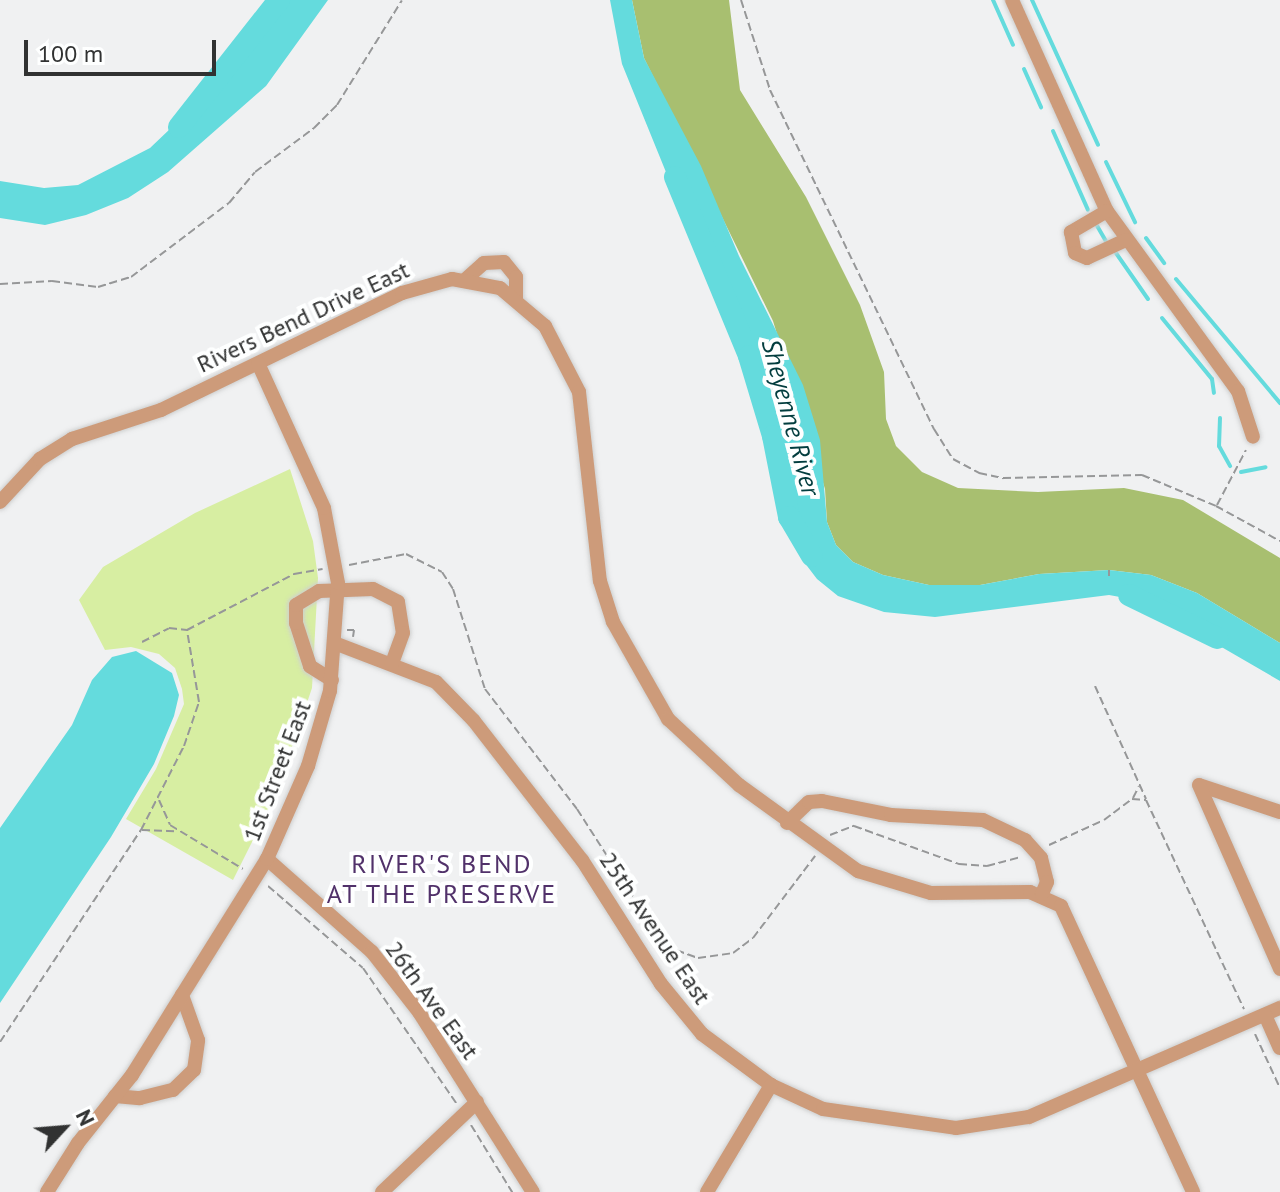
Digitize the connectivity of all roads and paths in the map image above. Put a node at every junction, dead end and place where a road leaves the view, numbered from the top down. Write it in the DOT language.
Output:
graph roads {
  1 [pos="402,0"];
  2 [pos="741,0"];
  3 [pos="1012,0"];
  4 [pos="1107,211"];
  5 [pos="1126,240"];
  6 [pos="466,279"];
  7 [pos="0,284"];
  8 [pos="516,299"];
  9 [pos="258,363"];
  10 [pos="1253,437"];
  11 [pos="0,502"];
  12 [pos="1216,506"];
  13 [pos="1280,541"];
  14 [pos="351,565"];
  15 [pos="321,569"];
  16 [pos="1109,570"];
  17 [pos="1109,576"];
  18 [pos="338,588"];
  19 [pos="187,630"];
  20 [pos="142,642"];
  21 [pos="337,644"];
  22 [pos="392,664"];
  23 [pos="332,680"];
  24 [pos="1095,686"];
  25 [pos="1139,784"];
  26 [pos="159,799"];
  27 [pos="1132,799"];
  28 [pos="1146,800"];
  29 [pos="1280,812"];
  30 [pos="787,823"];
  31 [pos="141,830"];
  32 [pos="179,831"];
  33 [pos="828,838"];
  34 [pos="1035,851"];
  35 [pos="267,859"];
  36 [pos="810,862"];
  37 [pos="255,877"];
  38 [pos="1042,894"];
  39 [pos="1280,969"];
  40 [pos="182,995"];
  41 [pos="1243,1007"];
  42 [pos="1280,1008"];
  43 [pos="1265,1015"];
  44 [pos="1256,1035"];
  45 [pos="0,1042"];
  46 [pos="1280,1048"];
  47 [pos="1139,1073"];
  48 [pos="771,1085"];
  49 [pos="1280,1088"];
  50 [pos="115,1096"];
  51 [pos="477,1102"];
  52 [pos="463,1113"];
  53 [pos="47,1192"];
  54 [pos="382,1192"];
  55 [pos="512,1192"];
  56 [pos="533,1192"];
  57 [pos="707,1192"];
  58 [pos="1193,1192"];
  1 -- 7 [label="path"];
  2 -- 12 [label="path"];
  3 -- 4 [label="street"];
  4 -- 5 [label="street"];
  4 -- 5 [label="street"];
  5 -- 10 [label="street"];
  6 -- 8 [label="street, Rivers Bend Drive East"];
  6 -- 8 [label="street"];
  6 -- 9 [label="street, Rivers Bend Drive East"];
  8 -- 30 [label="street, Rivers Bend Drive East"];
  9 -- 11 [label="street, Rivers Bend Drive East"];
  9 -- 18 [label="street, 1st Street East"];
  10 -- 12 [label="path"];
  12 -- 13 [label="path"];
  14 -- 36 [label="path"];
  15 -- 19 [label="path"];
  16 -- 17 [label="path"];
  18 -- 21 [label="street, 1st Street East"];
  18 -- 22 [label="street"];
  18 -- 23 [label="street"];
  19 -- 20 [label="path"];
  19 -- 26 [label="path"];
  21 -- 22 [label="street, 25th Avenue East"];
  21 -- 23 [label="street, 1st Street East"];
  22 -- 48 [label="street, 25th Avenue East"];
  23 -- 35 [label="street, 1st Street East"];
  24 -- 25 [label="path"];
  25 -- 27 [label="path"];
  25 -- 28 [label="path"];
  26 -- 31 [label="path"];
  26 -- 32 [label="path"];
  27 -- 28 [label="path"];
  27 -- 34 [label="path"];
  28 -- 41 [label="path"];
  29 -- 39 [label="street"];
  30 -- 34 [label="street"];
  30 -- 38 [label="street, Rivers Bend Drive East"];
  31 -- 32 [label="path"];
  31 -- 45 [label="path"];
  32 -- 37 [label="path"];
  33 -- 34 [label="path"];
  34 -- 38 [label="street"];
  35 -- 37 [label="street, 1st Street East"];
  35 -- 51 [label="street, 26th Ave East"];
  37 -- 40 [label="street, 1st Street East"];
  37 -- 52 [label="path"];
  38 -- 47 [label="street"];
  40 -- 50 [label="street, 1st Street East"];
  40 -- 50 [label="street"];
  42 -- 43 [label="street, 25th Avenue East"];
  43 -- 46 [label="street"];
  43 -- 47 [label="street, 25th Avenue East"];
  44 -- 49 [label="path"];
  47 -- 48 [label="street, 25th Avenue East"];
  47 -- 58 [label="street"];
  48 -- 57 [label="street"];
  50 -- 53 [label="street, 1st Street East"];
  51 -- 52 [label="street"];
  51 -- 56 [label="street, 26th Ave East"];
  52 -- 54 [label="street"];
  52 -- 55 [label="path"];
}
